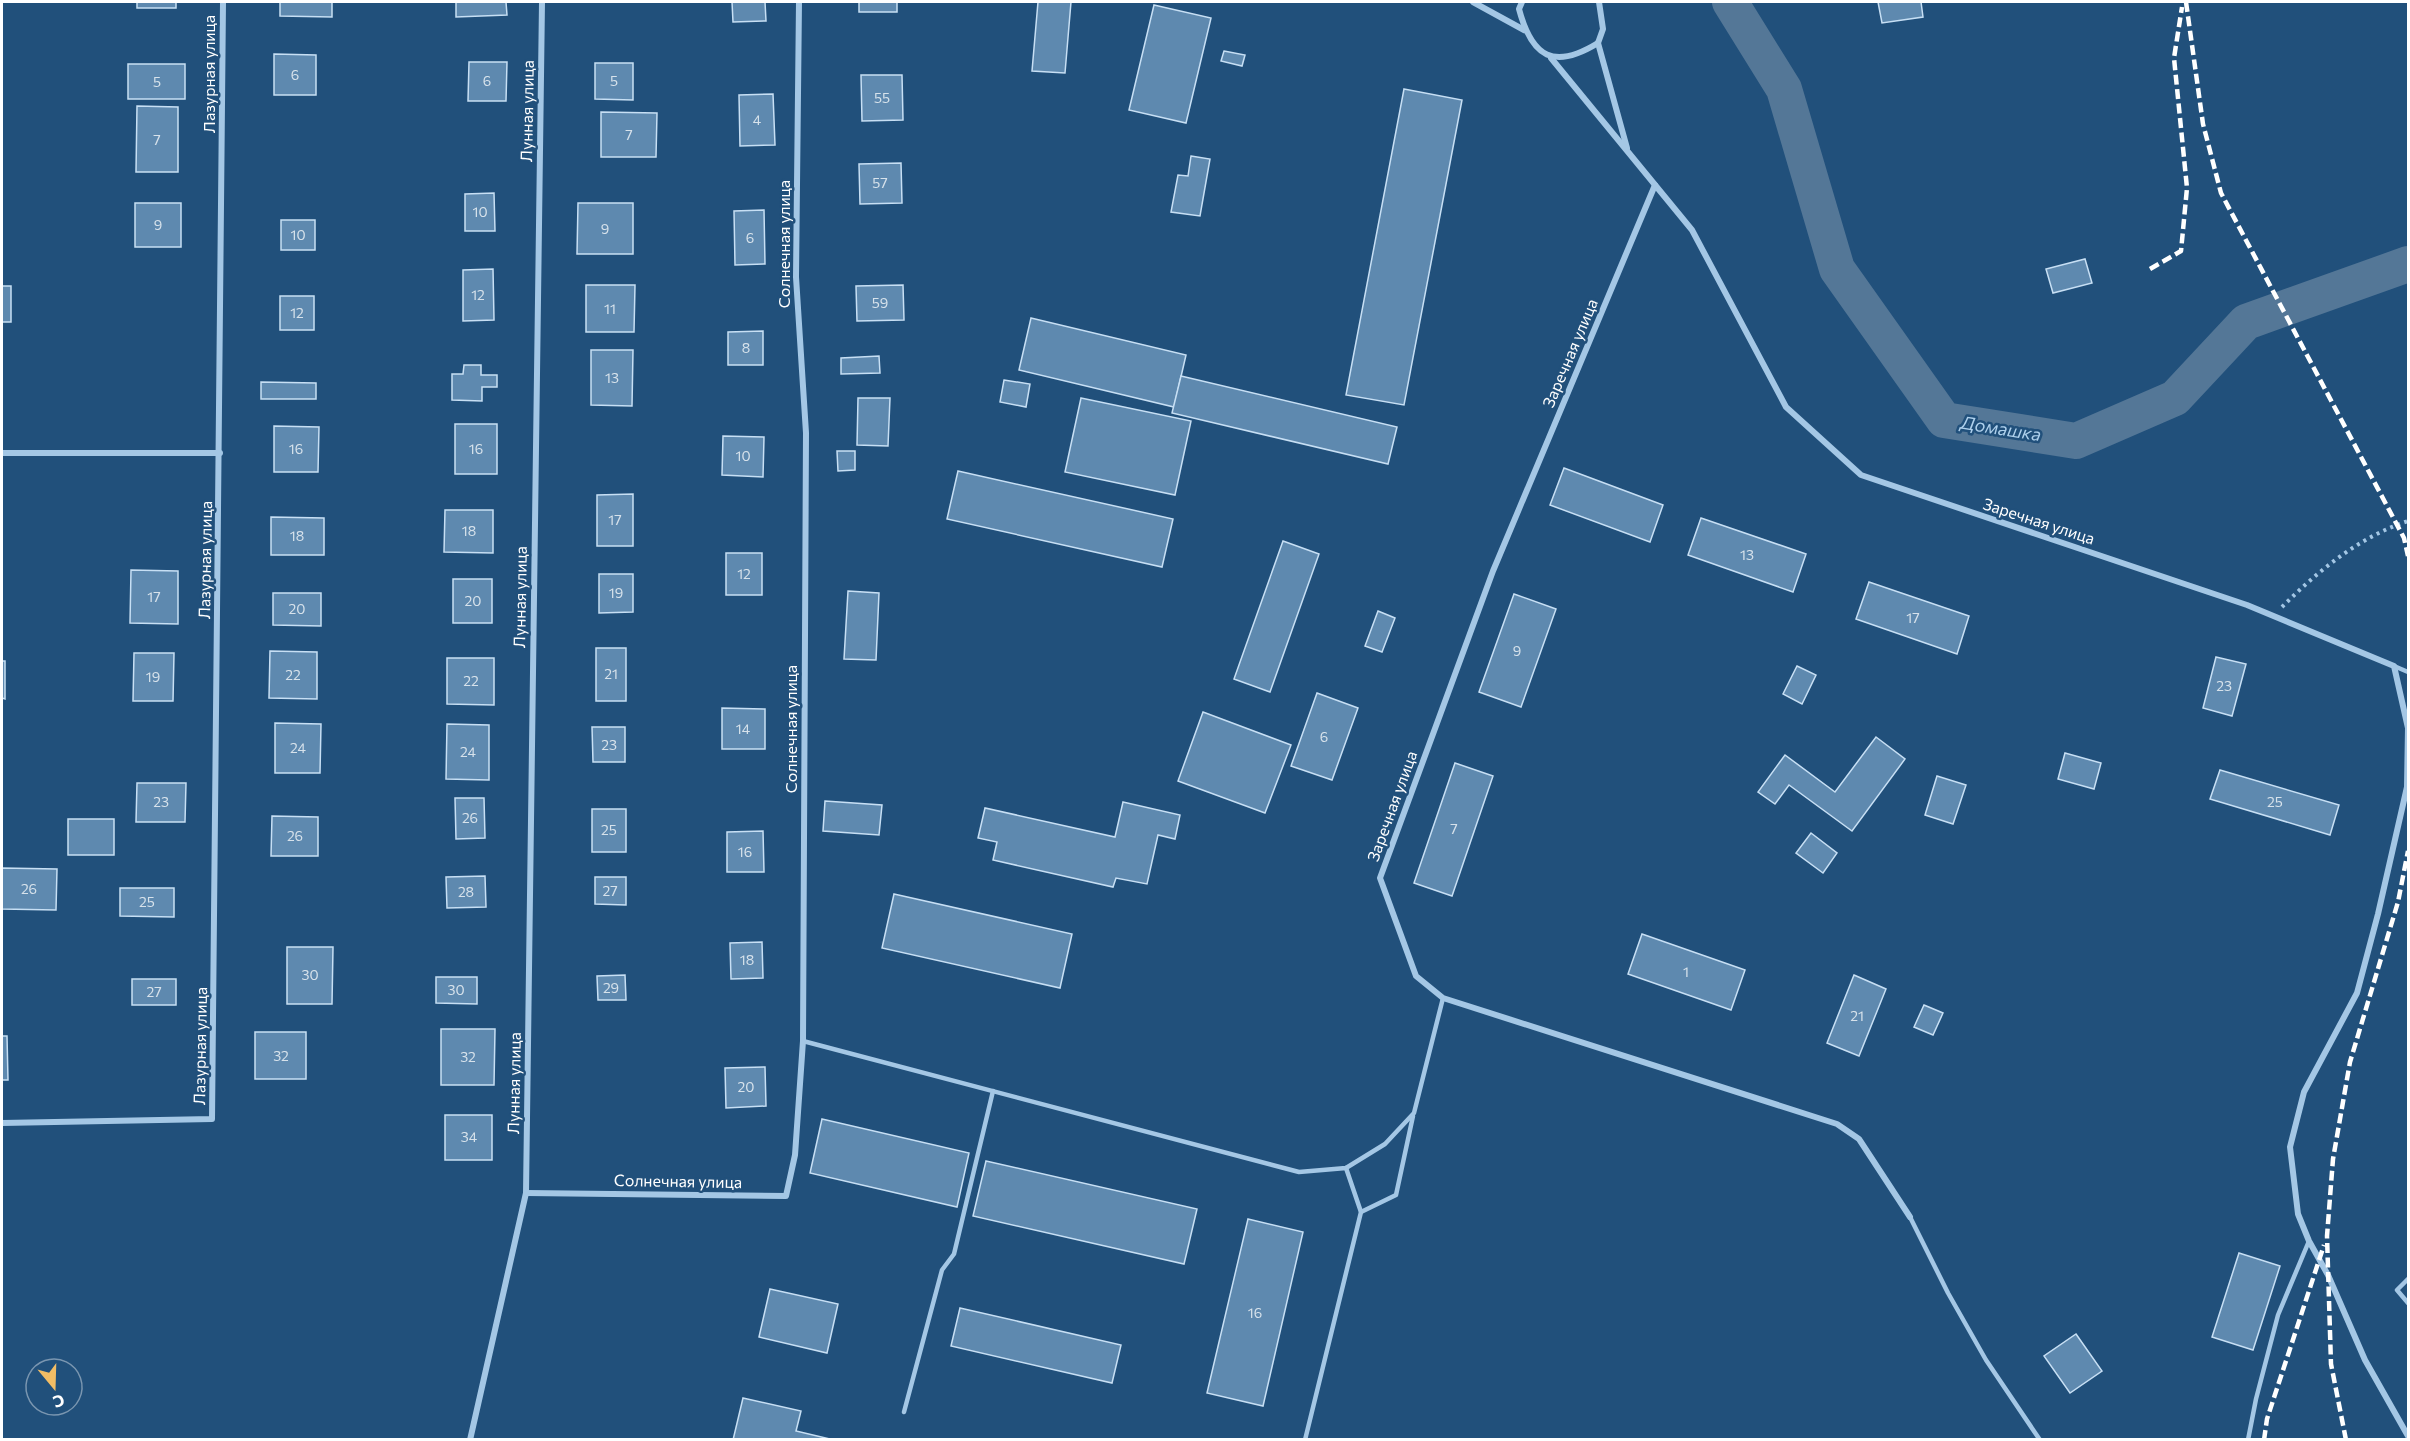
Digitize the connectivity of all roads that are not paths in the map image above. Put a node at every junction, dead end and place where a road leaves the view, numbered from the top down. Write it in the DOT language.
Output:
graph roads {
  1 [pos="224,2"];
  2 [pos="542,2"];
  3 [pos="799,2"];
  4 [pos="1473,2"];
  5 [pos="1522,2"];
  6 [pos="1599,2"];
  7 [pos="1524,30"];
  8 [pos="1598,43"];
  9 [pos="1551,58"];
  10 [pos="1628,152"];
  11 [pos="1655,185"];
  12 [pos="2,453"];
  13 [pos="220,453"];
  14 [pos="2394,666"];
  15 [pos="2409,672"];
  16 [pos="1443,998"];
  17 [pos="803,1041"];
  18 [pos="993,1090"];
  19 [pos="1414,1113"];
  20 [pos="2,1123"];
  21 [pos="1346,1168"];
  22 [pos="526,1192"];
  23 [pos="1361,1212"];
  24 [pos="1910,1217"];
  25 [pos="2309,1241"];
  26 [pos="2409,1279"];
  27 [pos="2409,1303"];
  28 [pos="904,1412"];
  29 [pos="2409,1436"];
  30 [pos="470,1440"];
  31 [pos="1305,1440"];
  32 [pos="2040,1440"];
  33 [pos="2248,1440"];
  1 -- 13 [label="street, Лазурная улица"];
  2 -- 22 [label="street, Лунная улица"];
  3 -- 17 [label="street, Солнечная улица"];
  4 -- 7 [label="street"];
  5 -- 7 [label="street"];
  6 -- 8 [label="street"];
  7 -- 9 [label="street, Заречная улица"];
  8 -- 9 [label="street"];
  8 -- 10 [label="street"];
  9 -- 10 [label="street, Заречная улица"];
  10 -- 11 [label="street, Заречная улица"];
  11 -- 14 [label="street, Заречная улица"];
  11 -- 16 [label="street, Заречная улица"];
  12 -- 13 [label="street"];
  13 -- 20 [label="street, Лазурная улица"];
  14 -- 15 [label="lane, Заречная улица"];
  14 -- 25 [label="street"];
  16 -- 19 [label="lane"];
  16 -- 24 [label="street, Заречная улица"];
  17 -- 18 [label="lane"];
  17 -- 22 [label="street, Солнечная улица"];
  18 -- 21 [label="lane"];
  18 -- 28 [label="lane"];
  19 -- 21 [label="lane"];
  19 -- 23 [label="lane"];
  21 -- 23 [label="lane"];
  22 -- 30 [label="street, Лунная улица"];
  23 -- 31 [label="lane"];
  24 -- 32 [label="lane"];
  25 -- 29 [label="street"];
  25 -- 33 [label="lane"];
  26 -- 27 [label="lane"];
}
